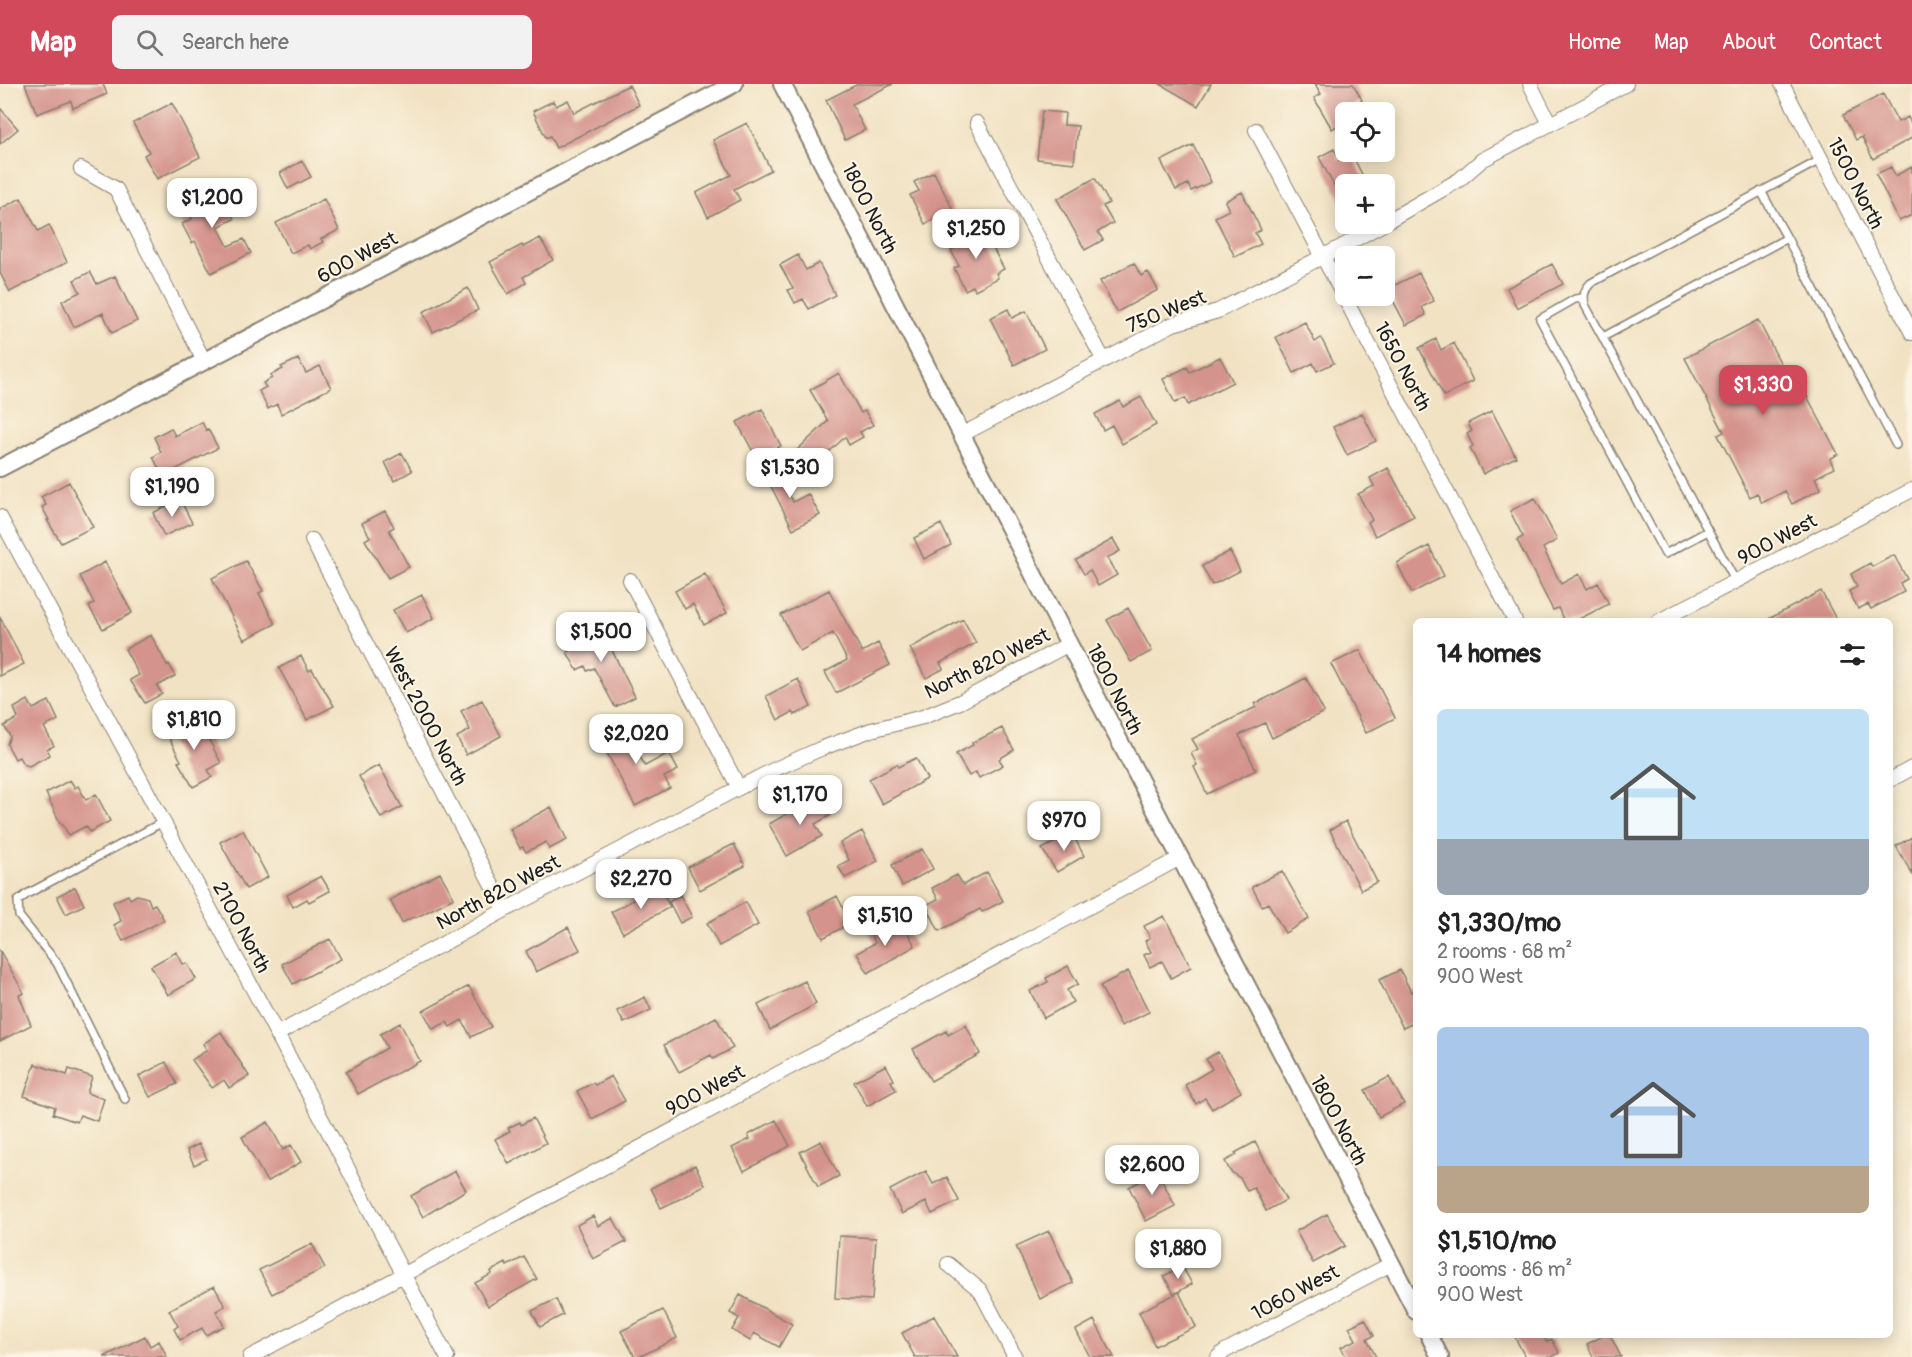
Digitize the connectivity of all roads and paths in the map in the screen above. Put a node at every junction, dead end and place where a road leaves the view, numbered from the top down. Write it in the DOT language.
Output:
graph roads {
  1 [pos="734,84"];
  2 [pos="782,84"];
  3 [pos="1530,84"];
  4 [pos="1626,84"];
  5 [pos="1782,84"];
  6 [pos="977,123"];
  7 [pos="1550,124"];
  8 [pos="1256,130"];
  9 [pos="1822,159"];
  10 [pos="81,169"];
  11 [pos="1761,191"];
  12 [pos="1395,217"];
  13 [pos="1364,234"];
  14 [pos="1786,238"];
  15 [pos="1323,256"];
  16 [pos="1583,297"];
  17 [pos="1912,333"];
  18 [pos="1603,337"];
  19 [pos="1103,359"];
  20 [pos="204,361"];
  21 [pos="963,434"];
  22 [pos="1896,445"];
  23 [pos="0,468"];
  24 [pos="1912,490"];
  25 [pos="0,517"];
  26 [pos="1708,531"];
  27 [pos="312,540"];
  28 [pos="630,580"];
  29 [pos="1736,582"];
  30 [pos="1513,618"];
  31 [pos="1665,618"];
  32 [pos="1069,644"];
  33 [pos="1912,768"];
  34 [pos="1893,778"];
  35 [pos="739,788"];
  36 [pos="163,822"];
  37 [pos="1180,858"];
  38 [pos="505,909"];
  39 [pos="277,1034"];
  40 [pos="125,1099"];
  41 [pos="948,1264"];
  42 [pos="1391,1264"];
  43 [pos="404,1274"];
  44 [pos="1413,1305"];
  45 [pos="1430,1338"];
  46 [pos="250,1357"];
  47 [pos="447,1357"];
  48 [pos="1015,1357"];
  49 [pos="1218,1357"];
  50 [pos="1440,1357"];
  1 -- 20 [label="street, 600 West"];
  2 -- 21 [label="street, 1800 North"];
  3 -- 7 [label="street"];
  4 -- 7 [label="street, 750 West"];
  5 -- 9 [label="street, 1500 North"];
  6 -- 19 [label="street"];
  7 -- 12 [label="street, 750 West"];
  8 -- 15 [label="street, 1650 North"];
  9 -- 11 [label="lane"];
  9 -- 17 [label="street, 1500 North"];
  10 -- 20 [label="street"];
  11 -- 14 [label="lane"];
  11 -- 16 [label="lane"];
  13 -- 15 [label="street, 750 West"];
  14 -- 18 [label="lane"];
  14 -- 22 [label="lane"];
  15 -- 19 [label="street, 750 West"];
  15 -- 30 [label="street, 1650 North"];
  16 -- 18 [label="lane"];
  16 -- 26 [label="lane"];
  18 -- 26 [label="lane"];
  19 -- 21 [label="street, 750 West"];
  20 -- 23 [label="street, 600 West"];
  21 -- 32 [label="street, 1800 North"];
  24 -- 29 [label="street, 900 West"];
  25 -- 36 [label="street, 2100 North"];
  26 -- 29 [label="lane"];
  27 -- 38 [label="street, West 2000 North"];
  28 -- 35 [label="street"];
  29 -- 31 [label="street, 900 West"];
  32 -- 35 [label="street, North 820 West"];
  32 -- 37 [label="street, 1800 North"];
  33 -- 34 [label="street"];
  35 -- 38 [label="street, North 820 West"];
  36 -- 39 [label="street, 2100 North"];
  36 -- 40 [label="lane"];
  37 -- 42 [label="street, 1800 North"];
  37 -- 43 [label="street, 900 West"];
  38 -- 39 [label="street, North 820 West"];
  39 -- 43 [label="street, 2100 North"];
  41 -- 48 [label="street"];
  42 -- 44 [label="street, 1800 North"];
  42 -- 49 [label="street, 1060 West"];
  43 -- 46 [label="street, 900 West"];
  43 -- 47 [label="street, 2100 North"];
  45 -- 50 [label="street"];
}
